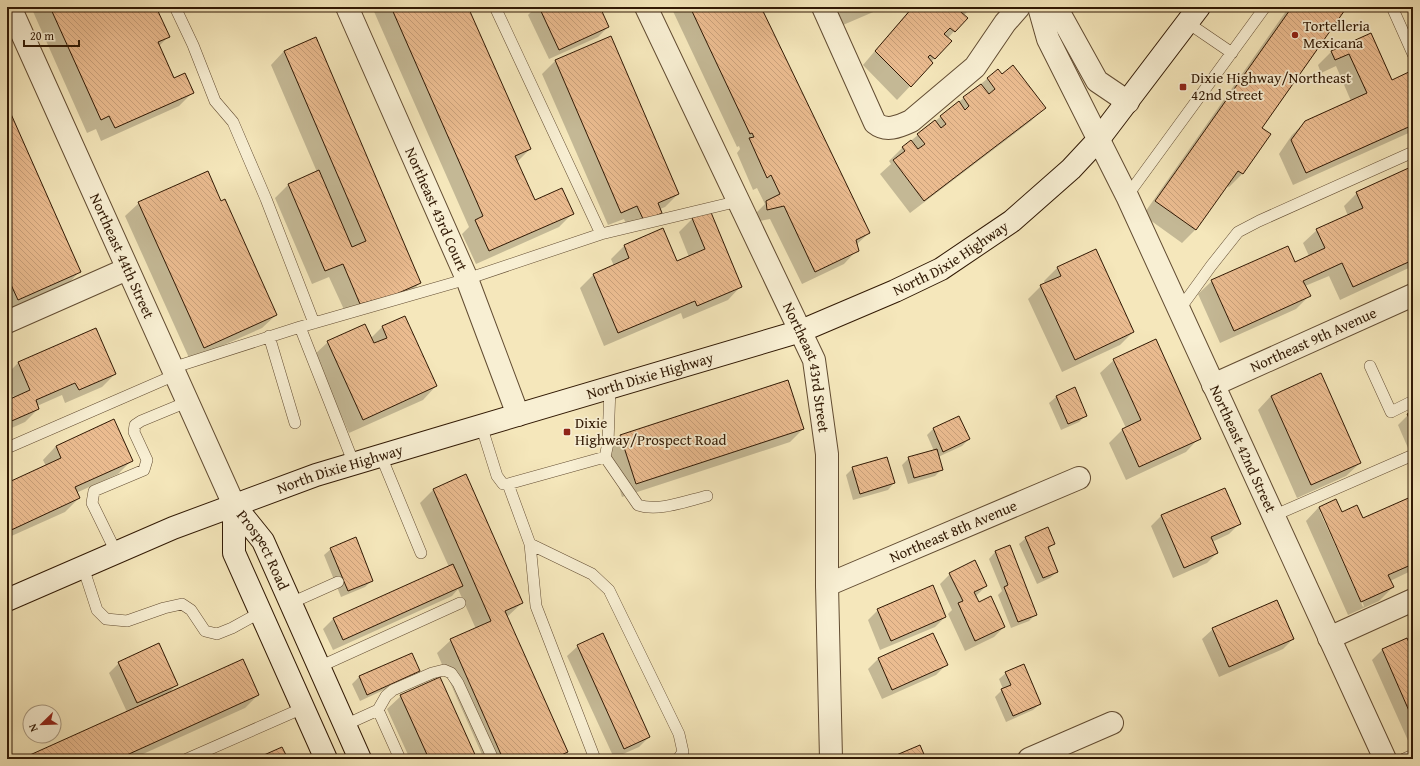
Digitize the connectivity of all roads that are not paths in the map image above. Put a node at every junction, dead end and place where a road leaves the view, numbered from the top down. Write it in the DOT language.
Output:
graph roads {
  1 [pos="10,7"];
  2 [pos="175,7"];
  3 [pos="347,7"];
  4 [pos="495,7"];
  5 [pos="646,7"];
  6 [pos="823,7"];
  7 [pos="1019,7"];
  8 [pos="1039,7"];
  9 [pos="1056,7"];
  10 [pos="1265,7"];
  11 [pos="1392,7"];
  12 [pos="1194,15"];
  13 [pos="1232,53"];
  14 [pos="1413,54"];
  15 [pos="1128,102"];
  16 [pos="1098,140"];
  17 [pos="1413,152"];
  18 [pos="1127,196"];
  19 [pos="739,201"];
  20 [pos="601,234"];
  21 [pos="127,269"];
  22 [pos="467,279"];
  23 [pos="1413,295"];
  24 [pos="1179,310"];
  25 [pos="8,318"];
  26 [pos="314,323"];
  27 [pos="300,328"];
  28 [pos="801,331"];
  29 [pos="269,336"];
  30 [pos="1370,366"];
  31 [pos="173,372"];
  32 [pos="1213,385"];
  33 [pos="610,387"];
  34 [pos="1413,401"];
  35 [pos="187,402"];
  36 [pos="518,414"];
  37 [pos="295,423"];
  38 [pos="482,425"];
  39 [pos="7,448"];
  40 [pos="1413,455"];
  41 [pos="381,456"];
  42 [pos="605,457"];
  43 [pos="354,464"];
  44 [pos="1079,478"];
  45 [pos="508,484"];
  46 [pos="707,496"];
  47 [pos="234,505"];
  48 [pos="1273,516"];
  49 [pos="530,544"];
  50 [pos="116,552"];
  51 [pos="421,553"];
  52 [pos="83,567"];
  53 [pos="338,582"];
  54 [pos="827,585"];
  55 [pos="7,600"];
  56 [pos="1413,600"];
  57 [pos="291,603"];
  58 [pos="460,603"];
  59 [pos="261,612"];
  60 [pos="1329,638"];
  61 [pos="319,667"];
  62 [pos="303,708"];
  63 [pos="378,710"];
  64 [pos="1112,723"];
  65 [pos="344,725"];
  66 [pos="1413,755"];
  67 [pos="1037,757"];
  68 [pos="187,759"];
  69 [pos="326,759"];
  70 [pos="360,759"];
  71 [pos="400,759"];
  72 [pos="493,759"];
  73 [pos="595,759"];
  74 [pos="678,759"];
  75 [pos="831,759"];
  76 [pos="1385,759"];
  77 [pos="1404,759"];
  1 -- 21 [label="street, Northeast 44th Street"];
  2 -- 26 [label="lane"];
  3 -- 22 [label="street, Northeast 43rd Court"];
  4 -- 20 [label="lane"];
  5 -- 19 [label="street, Northeast 43rd Street"];
  6 -- 7 [label="street"];
  8 -- 16 [label="street, Northeast 42nd Street"];
  9 -- 15 [label="street"];
  10 -- 13 [label="lane"];
  11 -- 14 [label="lane"];
  12 -- 13 [label="lane"];
  12 -- 15 [label="street, North Dixie Highway"];
  13 -- 18 [label="lane"];
  15 -- 16 [label="street, North Dixie Highway"];
  16 -- 18 [label="street, Northeast 42nd Street"];
  16 -- 28 [label="street, North Dixie Highway"];
  17 -- 24 [label="lane"];
  18 -- 24 [label="street, Northeast 42nd Street"];
  19 -- 20 [label="lane"];
  19 -- 28 [label="street, Northeast 43rd Street"];
  20 -- 22 [label="lane"];
  21 -- 25 [label="street"];
  21 -- 31 [label="street, Northeast 44th Street"];
  22 -- 26 [label="lane"];
  22 -- 36 [label="street, Northeast 43rd Court"];
  23 -- 32 [label="street, Northeast 9th Avenue"];
  24 -- 32 [label="street, Northeast 42nd Street"];
  26 -- 27 [label="lane"];
  27 -- 29 [label="lane"];
  27 -- 43 [label="lane"];
  28 -- 33 [label="street, North Dixie Highway"];
  28 -- 54 [label="street, Northeast 43rd Street"];
  29 -- 31 [label="lane"];
  29 -- 37 [label="lane"];
  30 -- 34 [label="lane"];
  31 -- 35 [label="street, Northeast 44th Street"];
  31 -- 39 [label="lane"];
  32 -- 48 [label="street, Northeast 42nd Street"];
  33 -- 36 [label="street, North Dixie Highway"];
  33 -- 42 [label="lane"];
  35 -- 47 [label="street, Northeast 44th Street"];
  35 -- 50 [label="lane"];
  36 -- 38 [label="street, North Dixie Highway"];
  38 -- 41 [label="street, North Dixie Highway"];
  38 -- 45 [label="lane"];
  40 -- 48 [label="lane"];
  41 -- 43 [label="street, North Dixie Highway"];
  41 -- 51 [label="lane"];
  42 -- 45 [label="lane"];
  42 -- 46 [label="lane"];
  43 -- 47 [label="street, North Dixie Highway"];
  44 -- 54 [label="street, Northeast 8th Avenue"];
  45 -- 49 [label="lane"];
  47 -- 50 [label="street, North Dixie Highway"];
  47 -- 57 [label="street, Prospect Road"];
  47 -- 59 [label="street, Prospect Road"];
  48 -- 60 [label="street, Northeast 42nd Street"];
  49 -- 73 [label="lane"];
  49 -- 74 [label="lane"];
  50 -- 52 [label="street, North Dixie Highway"];
  52 -- 55 [label="street, North Dixie Highway"];
  52 -- 59 [label="lane"];
  53 -- 57 [label="lane"];
  54 -- 75 [label="street, Northeast 43rd Street"];
  56 -- 60 [label="street"];
  57 -- 61 [label="street, Prospect Road"];
  58 -- 61 [label="lane"];
  59 -- 62 [label="street, Prospect Road"];
  60 -- 76 [label="street, Northeast 42nd Street"];
  61 -- 65 [label="street, Prospect Road"];
  62 -- 68 [label="lane"];
  62 -- 69 [label="street, Prospect Road"];
  63 -- 65 [label="lane"];
  63 -- 71 [label="lane"];
  63 -- 72 [label="lane"];
  64 -- 67 [label="street"];
  65 -- 70 [label="street, Prospect Road"];
  66 -- 77 [label="lane"];
}
